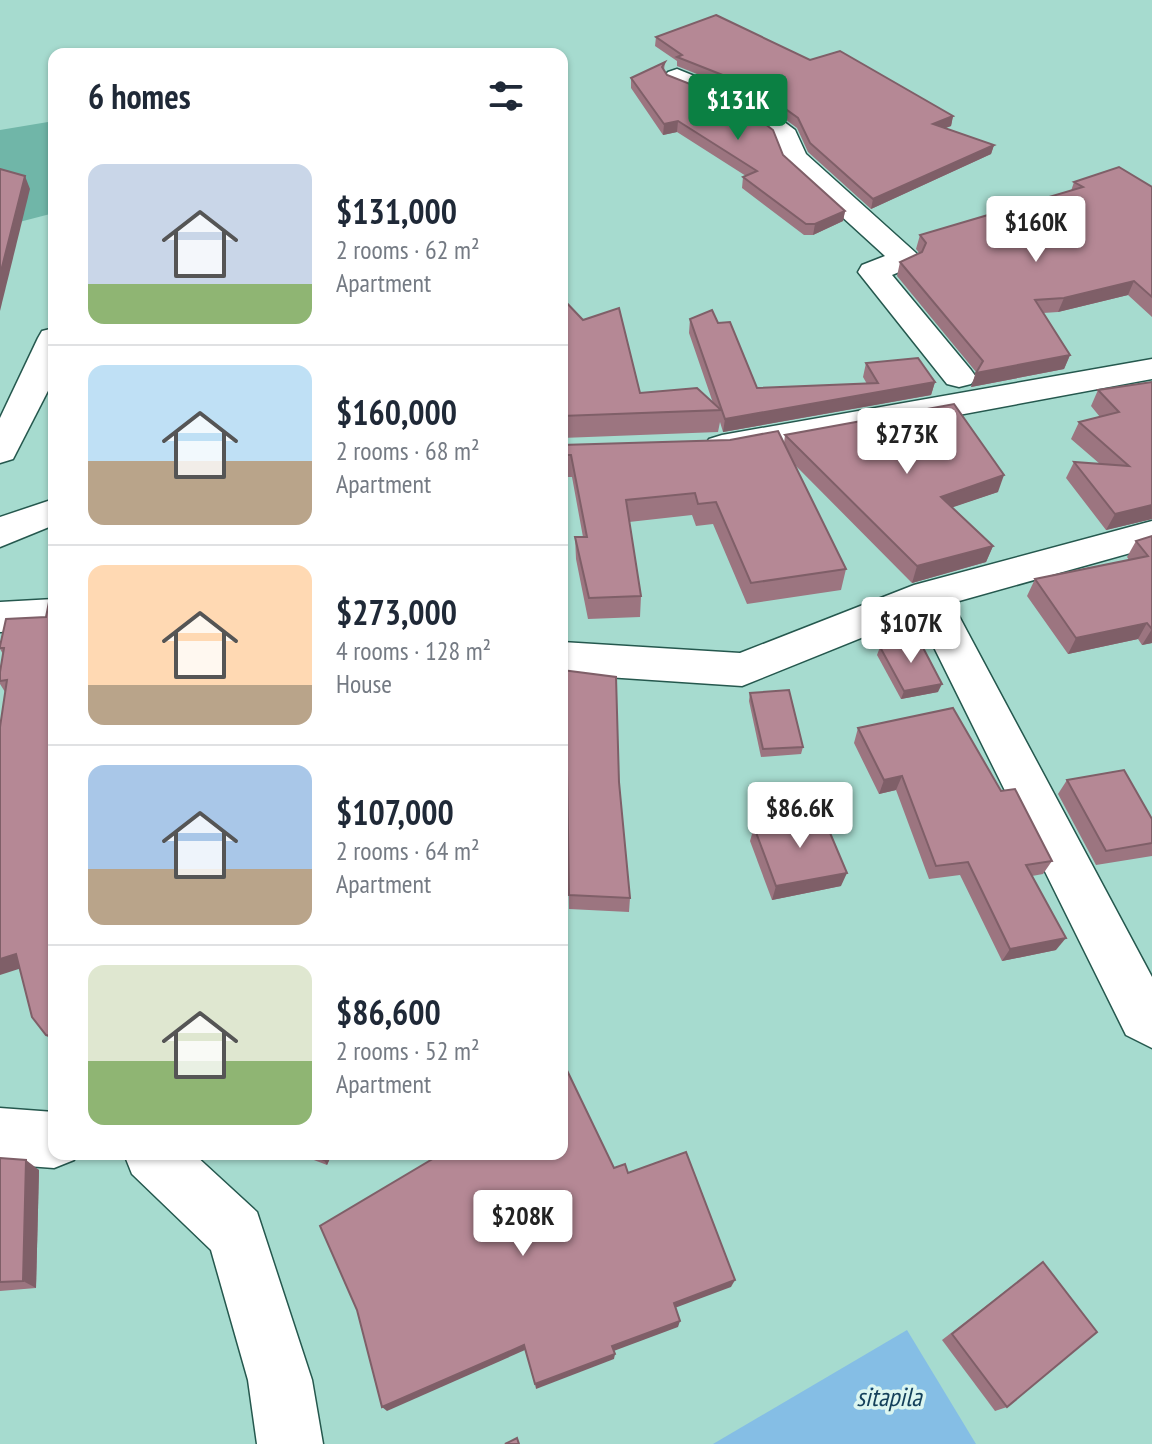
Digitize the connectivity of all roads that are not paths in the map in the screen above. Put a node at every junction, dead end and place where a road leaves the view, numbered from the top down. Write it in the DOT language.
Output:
graph roads {
  1 [pos="677,77"];
  2 [pos="48,352"];
  3 [pos="1152,369"];
  4 [pos="959,377"];
  5 [pos="682,448"];
  6 [pos="0,451"];
  7 [pos="48,514"];
  8 [pos="0,534"];
  9 [pos="1152,534"];
  10 [pos="928,595"];
  11 [pos="48,614"];
  12 [pos="0,617"];
  13 [pos="568,658"];
  14 [pos="1152,1023"];
  15 [pos="0,1136"];
  16 [pos="48,1140"];
  17 [pos="158,1160"];
  18 [pos="290,1444"];
  1 -- 4 [label="street"];
  2 -- 6 [label="street"];
  3 -- 5 [label="street"];
  7 -- 8 [label="street"];
  9 -- 10 [label="street"];
  10 -- 13 [label="street"];
  10 -- 14 [label="street"];
  11 -- 12 [label="street"];
  15 -- 16 [label="street"];
  17 -- 18 [label="street"];
}
